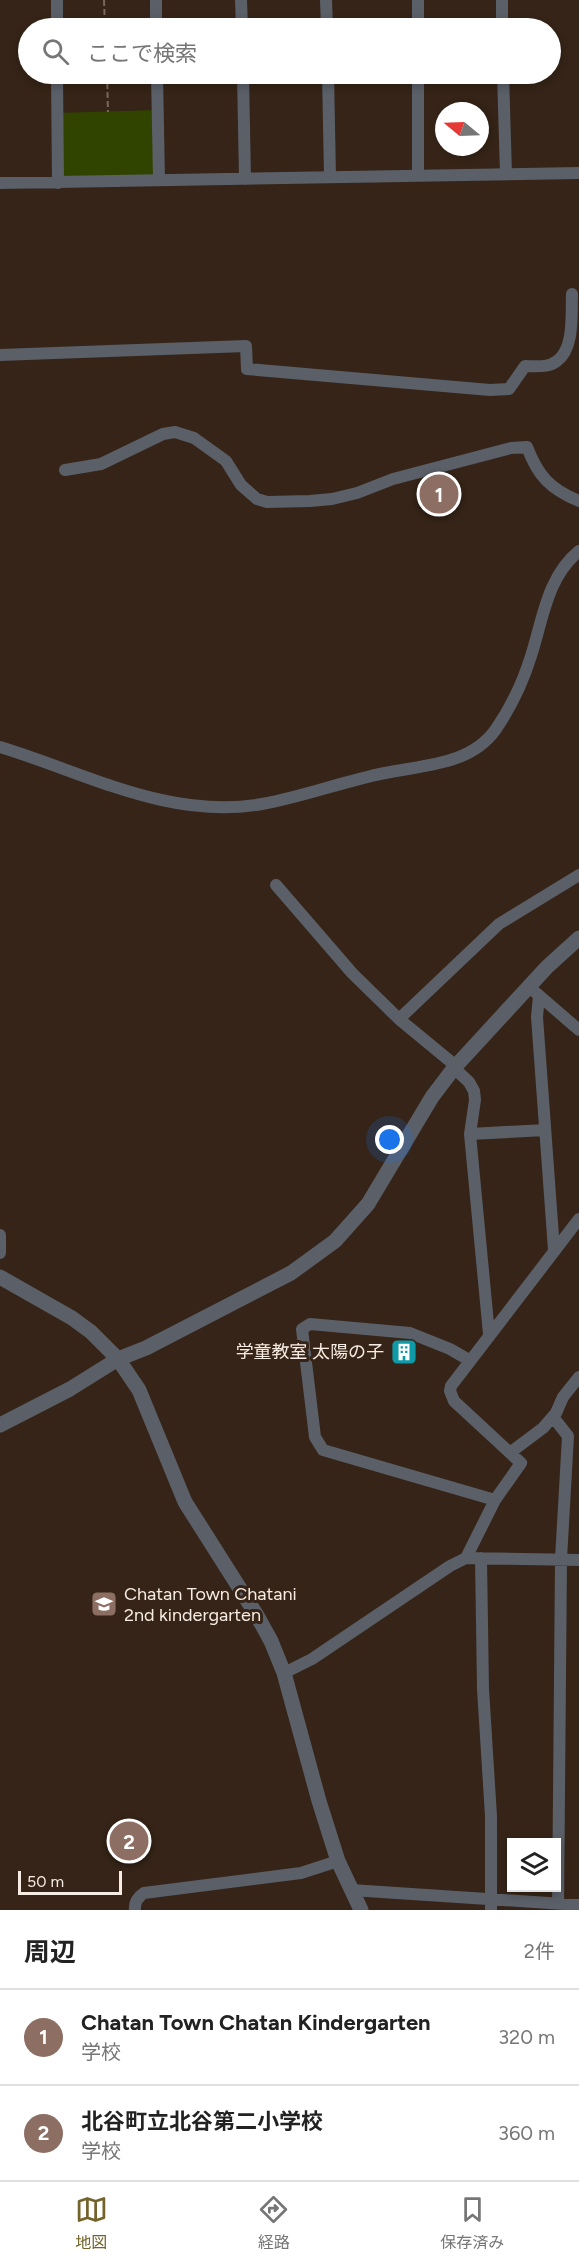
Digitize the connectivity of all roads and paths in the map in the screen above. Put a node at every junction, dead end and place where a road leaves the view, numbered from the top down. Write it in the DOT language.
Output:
graph roads {
  1 [pos="57,0"];
  2 [pos="104,0"];
  3 [pos="156,0"];
  4 [pos="241,0"];
  5 [pos="326,0"];
  6 [pos="418,0"];
  7 [pos="502,0"];
  8 [pos="57,18"];
  9 [pos="105,18"];
  10 [pos="156,18"];
  11 [pos="242,18"];
  12 [pos="327,18"];
  13 [pos="418,18"];
  14 [pos="502,18"];
  15 [pos="57,84"];
  16 [pos="107,84"];
  17 [pos="157,84"];
  18 [pos="243,84"];
  19 [pos="328,84"];
  20 [pos="418,84"];
  21 [pos="503,84"];
  22 [pos="108,112"];
  23 [pos="579,173"];
  24 [pos="506,174"];
  25 [pos="418,176"];
  26 [pos="330,177"];
  27 [pos="245,179"];
  28 [pos="159,180"];
  29 [pos="0,183"];
  30 [pos="58,183"];
  31 [pos="572,294"];
  32 [pos="0,355"];
  33 [pos="65,470"];
  34 [pos="579,501"];
  35 [pos="579,551"];
  36 [pos="0,747"];
  37 [pos="579,875"];
  38 [pos="276,885"];
  39 [pos="579,938"];
  40 [pos="534,991"];
  41 [pos="399,1019"];
  42 [pos="579,1030"];
  43 [pos="455,1067"];
  44 [pos="545,1130"];
  45 [pos="470,1134"];
  46 [pos="579,1219"];
  47 [pos="0,1235"];
  48 [pos="554,1250"];
  49 [pos="0,1253"];
  50 [pos="0,1276"];
  51 [pos="489,1334"];
  52 [pos="118,1359"];
  53 [pos="469,1360"];
  54 [pos="579,1377"];
  55 [pos="553,1417"];
  56 [pos="0,1425"];
  57 [pos="511,1452"];
  58 [pos="495,1500"];
  59 [pos="466,1558"];
  60 [pos="481,1558"];
  61 [pos="561,1559"];
  62 [pos="579,1560"];
  63 [pos="284,1673"];
  64 [pos="338,1861"];
  65 [pos="351,1890"];
  66 [pos="491,1905"];
  67 [pos="579,1905"];
  68 [pos="558,1907"];
  69 [pos="135,1910"];
  70 [pos="361,1910"];
  1 -- 8 [label="street"];
  2 -- 9 [label="path"];
  3 -- 10 [label="street"];
  4 -- 11 [label="street"];
  5 -- 12 [label="street"];
  6 -- 13 [label="street"];
  7 -- 14 [label="street"];
  15 -- 30 [label="street"];
  16 -- 22 [label="path"];
  17 -- 28 [label="street"];
  18 -- 27 [label="street"];
  19 -- 26 [label="street"];
  20 -- 25 [label="street"];
  21 -- 24 [label="street"];
  23 -- 24 [label="street"];
  24 -- 25 [label="street"];
  25 -- 26 [label="street"];
  26 -- 27 [label="street"];
  27 -- 28 [label="street"];
  28 -- 30 [label="street"];
  29 -- 30 [label="street"];
  31 -- 32 [label="street"];
  33 -- 34 [label="street"];
  35 -- 36 [label="street"];
  37 -- 41 [label="street"];
  38 -- 41 [label="street"];
  39 -- 40 [label="street"];
  40 -- 42 [label="street"];
  40 -- 43 [label="street"];
  40 -- 44 [label="street"];
  41 -- 43 [label="street"];
  43 -- 45 [label="street"];
  43 -- 52 [label="street"];
  44 -- 45 [label="street"];
  44 -- 48 [label="street"];
  45 -- 51 [label="street"];
  46 -- 48 [label="street"];
  47 -- 49 [label="street"];
  48 -- 51 [label="street"];
  50 -- 52 [label="street"];
  51 -- 53 [label="street"];
  52 -- 56 [label="street"];
  52 -- 63 [label="street"];
  53 -- 57 [label="street"];
  53 -- 58 [label="street"];
  54 -- 55 [label="street"];
  55 -- 57 [label="street"];
  55 -- 61 [label="street"];
  57 -- 58 [label="street"];
  58 -- 59 [label="street"];
  59 -- 60 [label="street"];
  59 -- 63 [label="street"];
  60 -- 61 [label="street"];
  60 -- 66 [label="street"];
  61 -- 62 [label="street"];
  61 -- 68 [label="street"];
  63 -- 64 [label="street"];
  64 -- 65 [label="street"];
  64 -- 69 [label="street"];
  65 -- 66 [label="street"];
  65 -- 70 [label="street"];
  66 -- 68 [label="street"];
  67 -- 68 [label="street"];
}
